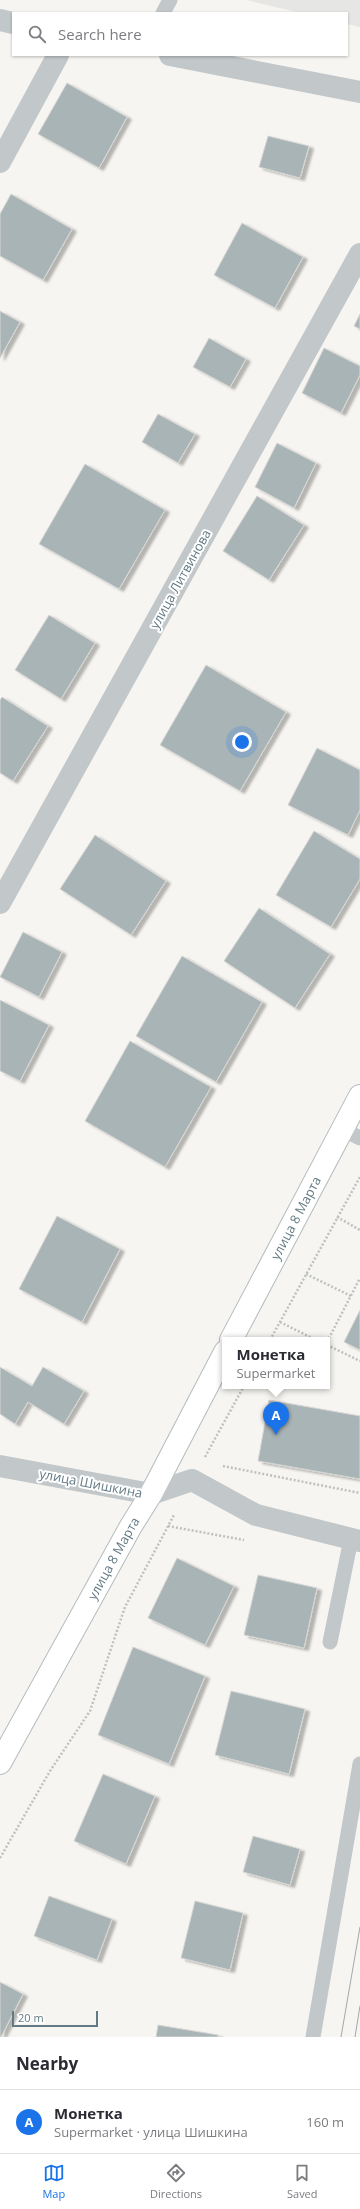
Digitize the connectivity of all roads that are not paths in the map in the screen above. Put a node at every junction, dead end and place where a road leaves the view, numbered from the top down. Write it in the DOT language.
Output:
graph roads {
  1 [pos="170,0"];
  2 [pos="164,12"];
  3 [pos="0,20"];
  4 [pos="12,23"];
  5 [pos="57,56"];
  6 [pos="175,56"];
  7 [pos="360,92"];
  8 [pos="0,162"];
  9 [pos="360,254"];
  10 [pos="0,903"];
  11 [pos="360,1096"];
  12 [pos="351,1133"];
  13 [pos="233,1337"];
  14 [pos="222,1358"];
  15 [pos="0,1466"];
  16 [pos="151,1494"];
  17 [pos="356,1540"];
  18 [pos="330,1642"];
  19 [pos="0,1763"];
  20 [pos="360,1764"];
  21 [pos="313,2037"];
  1 -- 2 [label="lane"];
  3 -- 4 [label="street"];
  5 -- 8 [label="street"];
  6 -- 7 [label="street"];
  9 -- 10 [label="street, улица Литвинова"];
  11 -- 12 [label="street, улица 8 Марта"];
  12 -- 13 [label="street, улица 8 Марта"];
  14 -- 16 [label="street, улица 8 Марта"];
  15 -- 16 [label="street, улица Шишкина"];
  16 -- 17 [label="street, улица Шишкина"];
  16 -- 19 [label="street, улица 8 Марта"];
  17 -- 18 [label="lane"];
  20 -- 21 [label="lane"];
}
